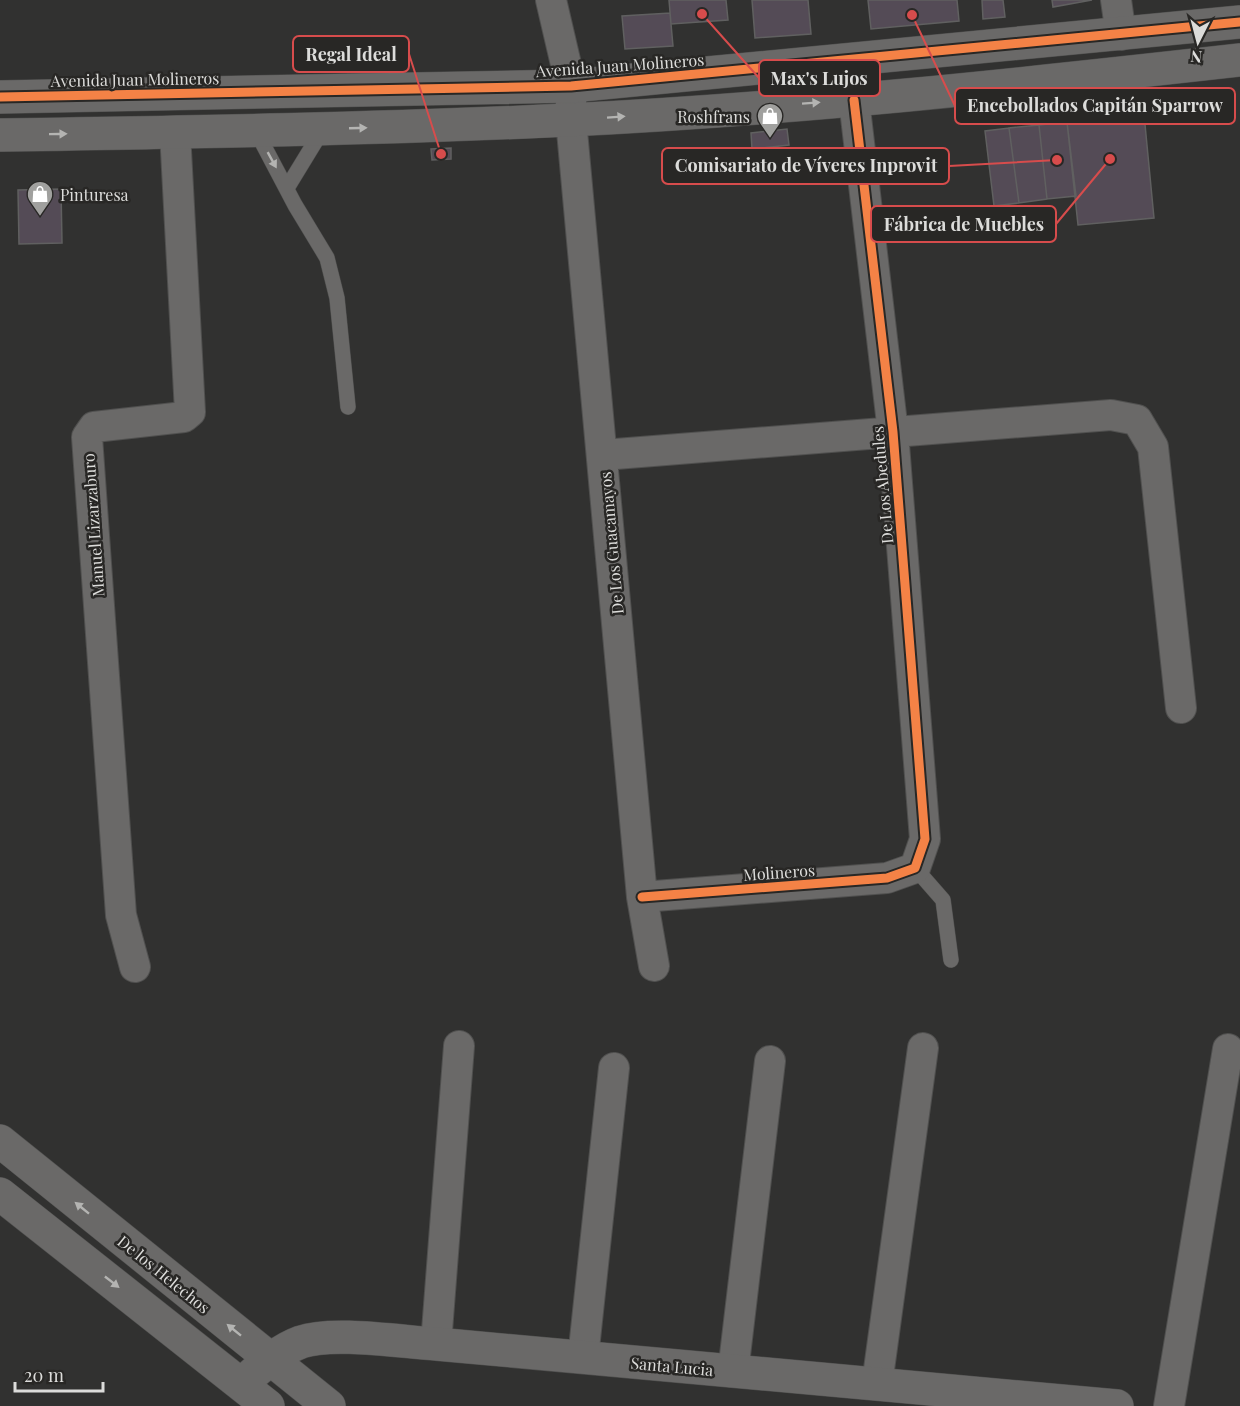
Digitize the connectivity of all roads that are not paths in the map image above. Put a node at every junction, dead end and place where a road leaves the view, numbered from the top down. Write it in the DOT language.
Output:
graph roads {
  1 [pos="550,0"];
  2 [pos="1116,0"];
  3 [pos="1240,22"];
  4 [pos="1121,35"];
  5 [pos="1240,60"];
  6 [pos="571,86"];
  7 [pos="0,96"];
  8 [pos="854,100"];
  9 [pos="571,120"];
  10 [pos="322,129"];
  11 [pos="256,131"];
  12 [pos="175,132"];
  13 [pos="0,135"];
  14 [pos="287,188"];
  15 [pos="348,407"];
  16 [pos="893,432"];
  17 [pos="603,455"];
  18 [pos="1181,708"];
  19 [pos="915,868"];
  20 [pos="642,897"];
  21 [pos="951,960"];
  22 [pos="654,966"];
  23 [pos="135,967"];
  24 [pos="459,1046"];
  25 [pos="923,1048"];
  26 [pos="1228,1049"];
  27 [pos="770,1061"];
  28 [pos="614,1068"];
  29 [pos="0,1141"];
  30 [pos="0,1194"];
  31 [pos="436,1344"];
  32 [pos="583,1358"];
  33 [pos="269,1359"];
  34 [pos="733,1372"];
  35 [pos="241,1384"];
  36 [pos="877,1384"];
  37 [pos="268,1406"];
  38 [pos="329,1406"];
  39 [pos="1117,1406"];
  40 [pos="1169,1406"];
  1 -- 6 [label="street, De Los Guacamayos"];
  2 -- 4 [label="street"];
  3 -- 4 [label="street, Avenida Juan Molineros"];
  4 -- 6 [label="street, Avenida Juan Molineros"];
  5 -- 8 [label="street"];
  6 -- 7 [label="street, Avenida Juan Molineros"];
  6 -- 9 [label="street, De Los Guacamayos"];
  9 -- 8 [label="street, one-way"];
  8 -- 16 [label="street, De Los Abedules"];
  10 -- 9 [label="street, one-way"];
  9 -- 17 [label="street, De Los Guacamayos"];
  10 -- 11 [label="street"];
  10 -- 14 [label="lane"];
  11 -- 12 [label="street"];
  11 -- 14 [label="lane, one-way"];
  13 -- 12 [label="street, one-way"];
  12 -- 23 [label="street, Manuel Lizarzaburo"];
  14 -- 15 [label="lane"];
  16 -- 17 [label="street"];
  16 -- 18 [label="street"];
  16 -- 19 [label="street, De Los Abedules"];
  17 -- 20 [label="street, De Los Guacamayos"];
  19 -- 20 [label="street, Molineros"];
  19 -- 21 [label="lane"];
  20 -- 22 [label="street, De Los Guacamayos"];
  24 -- 31 [label="street"];
  25 -- 36 [label="street"];
  26 -- 40 [label="street"];
  27 -- 34 [label="street"];
  28 -- 32 [label="street"];
  33 -- 29 [label="street, De los Helechos, one-way"];
  30 -- 35 [label="street, one-way"];
  31 -- 32 [label="street, Santa Lucia"];
  31 -- 33 [label="street, Santa Lucia"];
  32 -- 34 [label="street, Santa Lucia"];
  33 -- 35 [label="street, Santa Lucia"];
  33 -- 38 [label="street, De los Helechos"];
  34 -- 36 [label="street, Santa Lucia"];
  35 -- 37 [label="street"];
  36 -- 39 [label="street, Santa Lucia"];
}
